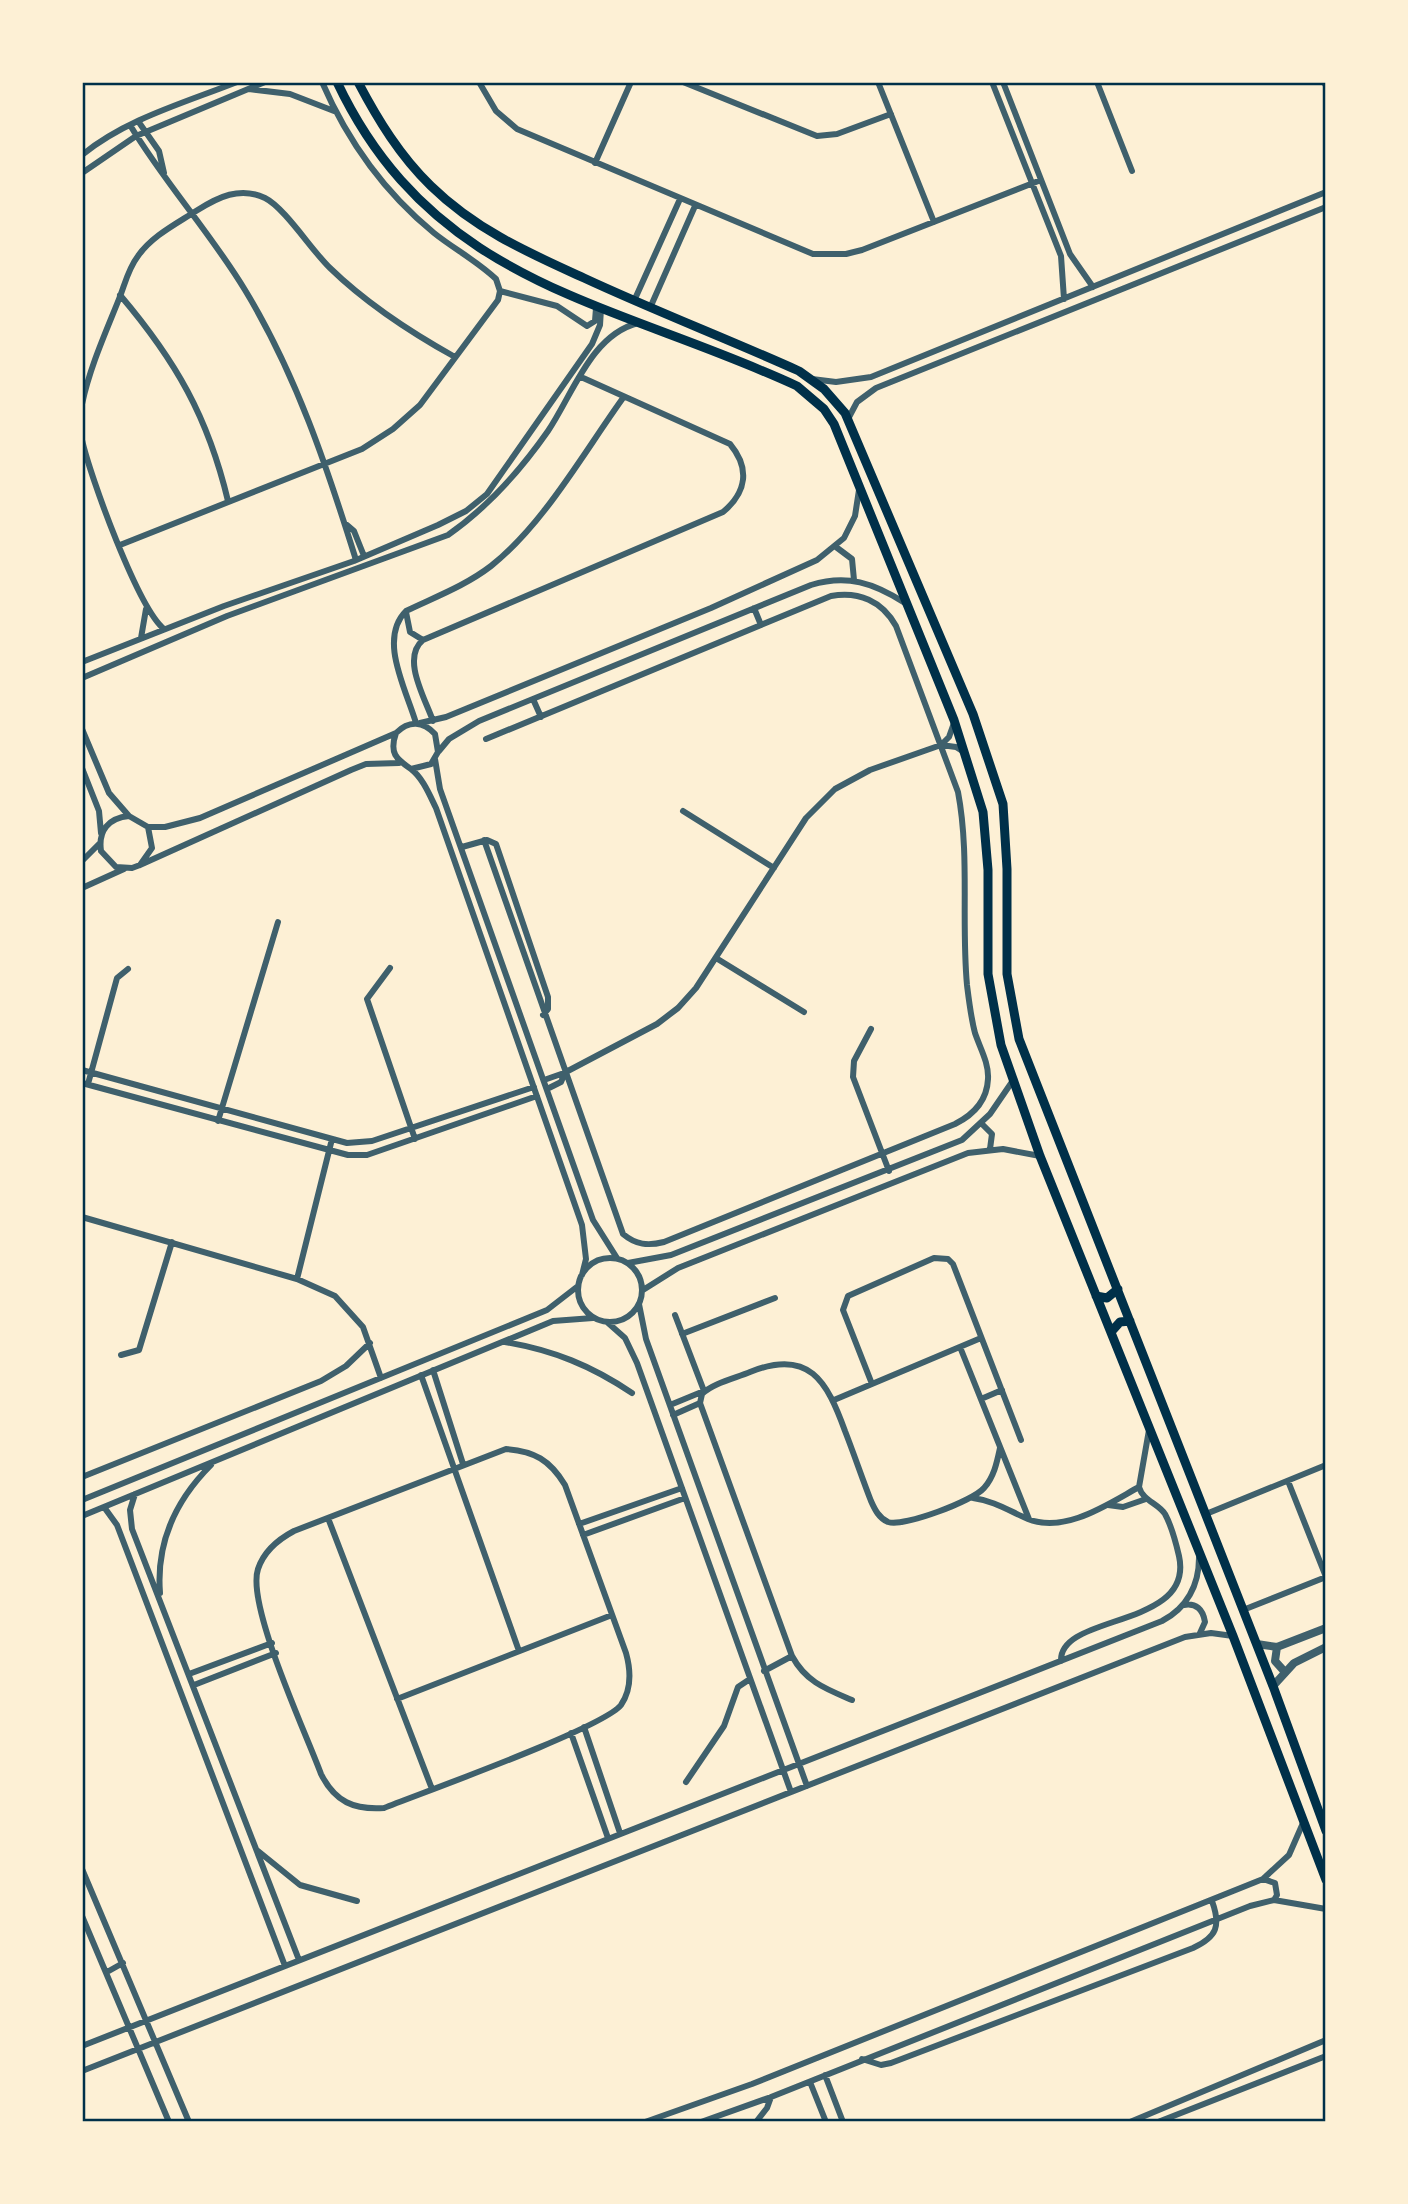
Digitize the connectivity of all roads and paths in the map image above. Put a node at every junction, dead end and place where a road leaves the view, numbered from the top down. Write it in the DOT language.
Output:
graph roads {
  1 [pos="237,82"];
  2 [pos="265,82"];
  3 [pos="322,82"];
  4 [pos="337,82"];
  5 [pos="358,82"];
  6 [pos="479,82"];
  7 [pos="631,82"];
  8 [pos="683,82"];
  9 [pos="878,82"];
  10 [pos="1097,82"];
  11 [pos="1004,83"];
  12 [pos="993,85"];
  13 [pos="244,89"];
  14 [pos="334,111"];
  15 [pos="891,114"];
  16 [pos="138,121"];
  17 [pos="130,125"];
  18 [pos="145,132"];
  19 [pos="136,136"];
  20 [pos="82,155"];
  21 [pos="595,163"];
  22 [pos="1132,171"];
  23 [pos="82,173"];
  24 [pos="164,173"];
  25 [pos="1041,180"];
  26 [pos="1032,184"];
  27 [pos="1326,192"];
  28 [pos="680,199"];
  29 [pos="695,205"];
  30 [pos="1326,207"];
  31 [pos="194,212"];
  32 [pos="934,222"];
  33 [pos="1093,287"];
  34 [pos="500,291"];
  35 [pos="120,295"];
  36 [pos="1064,299"];
  37 [pos="634,301"];
  38 [pos="650,308"];
  39 [pos="598,309"];
  40 [pos="638,323"];
  41 [pos="592,344"];
  42 [pos="598,350"];
  43 [pos="455,357"];
  44 [pos="581,377"];
  45 [pos="812,379"];
  46 [pos="860,380"];
  47 [pos="873,390"];
  48 [pos="623,398"];
  49 [pos="82,404"];
  50 [pos="848,419"];
  51 [pos="538,422"];
  52 [pos="548,431"];
  53 [pos="82,440"];
  54 [pos="326,462"];
  55 [pos="859,490"];
  56 [pos="228,501"];
  57 [pos="347,525"];
  58 [pos="120,545"];
  59 [pos="836,547"];
  60 [pos="366,555"];
  61 [pos="356,559"];
  62 [pos="372,562"];
  63 [pos="854,580"];
  64 [pos="905,603"];
  65 [pos="146,607"];
  66 [pos="754,608"];
  67 [pos="406,611"];
  68 [pos="761,625"];
  69 [pos="164,629"];
  70 [pos="141,638"];
  71 [pos="423,640"];
  72 [pos="96,657"];
  73 [pos="82,662"];
  74 [pos="101,668"];
  75 [pos="82,678"];
  76 [pos="421,686"];
  77 [pos="407,692"];
  78 [pos="533,699"];
  79 [pos="541,717"];
  80 [pos="954,720"];
  81 [pos="433,721"];
  82 [pos="418,723"];
  83 [pos="82,729"];
  84 [pos="396,733"];
  85 [pos="486,739"];
  86 [pos="942,745"];
  87 [pos="966,754"];
  88 [pos="437,756"];
  89 [pos="399,763"];
  90 [pos="82,768"];
  91 [pos="411,769"];
  92 [pos="683,811"];
  93 [pos="129,816"];
  94 [pos="148,827"];
  95 [pos="100,839"];
  96 [pos="484,840"];
  97 [pos="462,847"];
  98 [pos="82,861"];
  99 [pos="140,865"];
  100 [pos="774,868"];
  101 [pos="124,869"];
  102 [pos="82,888"];
  103 [pos="278,922"];
  104 [pos="716,958"];
  105 [pos="390,968"];
  106 [pos="128,970"];
  107 [pos="804,1012"];
  108 [pos="543,1015"];
  109 [pos="871,1028"];
  110 [pos="82,1070"];
  111 [pos="91,1072"];
  112 [pos="564,1073"];
  113 [pos="1014,1079"];
  114 [pos="544,1080"];
  115 [pos="85,1084"];
  116 [pos="534,1087"];
  117 [pos="547,1089"];
  118 [pos="537,1096"];
  119 [pos="221,1110"];
  120 [pos="218,1121"];
  121 [pos="982,1124"];
  122 [pos="411,1127"];
  123 [pos="332,1139"];
  124 [pos="415,1139"];
  125 [pos="990,1149"];
  126 [pos="329,1151"];
  127 [pos="883,1154"];
  128 [pos="1040,1156"];
  129 [pos="889,1171"];
  130 [pos="82,1216"];
  131 [pos="172,1242"];
  132 [pos="617,1258"];
  133 [pos="628,1263"];
  134 [pos="582,1275"];
  135 [pos="297,1279"];
  136 [pos="578,1286"];
  137 [pos="1118,1289"];
  138 [pos="643,1290"];
  139 [pos="1096,1296"];
  140 [pos="775,1298"];
  141 [pos="639,1304"];
  142 [pos="675,1315"];
  143 [pos="593,1318"];
  144 [pos="1130,1321"];
  145 [pos="607,1322"];
  146 [pos="1111,1332"];
  147 [pos="682,1335"];
  148 [pos="981,1338"];
  149 [pos="503,1341"];
  150 [pos="370,1343"];
  151 [pos="960,1347"];
  152 [pos="121,1354"];
  153 [pos="433,1370"];
  154 [pos="421,1375"];
  155 [pos="381,1378"];
  156 [pos="872,1384"];
  157 [pos="1002,1390"];
  158 [pos="704,1391"];
  159 [pos="632,1393"];
  160 [pos="981,1399"];
  161 [pos="834,1400"];
  162 [pos="700,1403"];
  163 [pos="670,1405"];
  164 [pos="310,1407"];
  165 [pos="673,1415"];
  166 [pos="315,1420"];
  167 [pos="1149,1428"];
  168 [pos="1021,1440"];
  169 [pos="1000,1448"];
  170 [pos="213,1463"];
  171 [pos="463,1464"];
  172 [pos="1326,1465"];
  173 [pos="453,1468"];
  174 [pos="82,1477"];
  175 [pos="1288,1481"];
  176 [pos="1139,1487"];
  177 [pos="682,1488"];
  178 [pos="135,1494"];
  179 [pos="685,1498"];
  180 [pos="973,1498"];
  181 [pos="1146,1499"];
  182 [pos="82,1500"];
  183 [pos="1108,1505"];
  184 [pos="104,1507"];
  185 [pos="1206,1514"];
  186 [pos="82,1516"];
  187 [pos="328,1518"];
  188 [pos="1029,1519"];
  189 [pos="579,1524"];
  190 [pos="583,1535"];
  191 [pos="1199,1556"];
  192 [pos="1326,1577"];
  193 [pos="160,1598"];
  194 [pos="1184,1605"];
  195 [pos="1243,1611"];
  196 [pos="612,1615"];
  197 [pos="1326,1628"];
  198 [pos="1200,1633"];
  199 [pos="1233,1636"];
  200 [pos="272,1643"];
  201 [pos="1257,1644"];
  202 [pos="1277,1647"];
  203 [pos="1326,1647"];
  204 [pos="519,1651"];
  205 [pos="276,1653"];
  206 [pos="792,1656"];
  207 [pos="1060,1661"];
  208 [pos="764,1671"];
  209 [pos="1284,1671"];
  210 [pos="189,1674"];
  211 [pos="750,1679"];
  212 [pos="194,1685"];
  213 [pos="1273,1686"];
  214 [pos="397,1699"];
  215 [pos="852,1700"];
  216 [pos="776,1705"];
  217 [pos="761,1710"];
  218 [pos="584,1727"];
  219 [pos="571,1733"];
  220 [pos="798,1763"];
  221 [pos="783,1769"];
  222 [pos="686,1782"];
  223 [pos="807,1786"];
  224 [pos="432,1789"];
  225 [pos="791,1792"];
  226 [pos="1322,1809"];
  227 [pos="1303,1823"];
  228 [pos="1326,1831"];
  229 [pos="620,1833"];
  230 [pos="608,1838"];
  231 [pos="256,1848"];
  232 [pos="82,1869"];
  233 [pos="1263,1880"];
  234 [pos="1326,1880"];
  235 [pos="1273,1900"];
  236 [pos="1212,1901"];
  237 [pos="357,1902"];
  238 [pos="1326,1909"];
  239 [pos="281,1914"];
  240 [pos="82,1916"];
  241 [pos="1218,1917"];
  242 [pos="268,1920"];
  243 [pos="1131,1934"];
  244 [pos="1138,1950"];
  245 [pos="299,1960"];
  246 [pos="123,1963"];
  247 [pos="285,1966"];
  248 [pos="107,1972"];
  249 [pos="148,2020"];
  250 [pos="130,2027"];
  251 [pos="1326,2040"];
  252 [pos="158,2044"];
  253 [pos="82,2046"];
  254 [pos="140,2050"];
  255 [pos="1326,2056"];
  256 [pos="862,2059"];
  257 [pos="82,2071"];
  258 [pos="1244,2073"];
  259 [pos="825,2075"];
  260 [pos="810,2082"];
  261 [pos="1249,2086"];
  262 [pos="771,2097"];
  263 [pos="169,2122"];
  264 [pos="190,2122"];
  265 [pos="645,2122"];
  266 [pos="701,2122"];
  267 [pos="756,2122"];
  268 [pos="826,2122"];
  269 [pos="843,2122"];
  270 [pos="1130,2122"];
  271 [pos="1158,2122"];
  1 -- 16 [label="street"];
  2 -- 13 [label="street"];
  3 -- 14 [label="street"];
  4 -- 39 [label="main road"];
  5 -- 37 [label="main road"];
  6 -- 21 [label="street"];
  7 -- 21 [label="street"];
  8 -- 15 [label="street"];
  9 -- 15 [label="street"];
  10 -- 22 [label="street"];
  11 -- 12 [label="street"];
  11 -- 25 [label="street"];
  12 -- 26 [label="street"];
  13 -- 14 [label="street"];
  13 -- 18 [label="street"];
  14 -- 34 [label="street"];
  15 -- 32 [label="street"];
  16 -- 17 [label="street"];
  16 -- 18 [label="street"];
  17 -- 19 [label="street"];
  17 -- 20 [label="street"];
  18 -- 19 [label="street"];
  18 -- 24 [label="street"];
  19 -- 23 [label="street"];
  19 -- 24 [label="street"];
  21 -- 28 [label="street"];
  24 -- 31 [label="street"];
  25 -- 26 [label="street"];
  25 -- 33 [label="street"];
  26 -- 32 [label="street"];
  26 -- 36 [label="street"];
  27 -- 33 [label="street"];
  28 -- 29 [label="street"];
  28 -- 37 [label="street"];
  29 -- 32 [label="street"];
  29 -- 38 [label="street"];
  30 -- 47 [label="street"];
  31 -- 35 [label="street"];
  31 -- 43 [label="street"];
  31 -- 54 [label="street"];
  33 -- 36 [label="street"];
  34 -- 39 [label="street"];
  34 -- 43 [label="street"];
  35 -- 49 [label="street"];
  35 -- 56 [label="street"];
  36 -- 46 [label="street"];
  37 -- 38 [label="main road"];
  38 -- 45 [label="main road"];
  39 -- 40 [label="main road"];
  39 -- 41 [label="street"];
  40 -- 42 [label="street"];
  40 -- 55 [label="main road"];
  41 -- 42 [label="street"];
  41 -- 51 [label="street"];
  42 -- 44 [label="street"];
  43 -- 54 [label="street"];
  44 -- 48 [label="street"];
  44 -- 52 [label="street"];
  45 -- 46 [label="street"];
  45 -- 50 [label="main road"];
  46 -- 47 [label="street"];
  47 -- 50 [label="street"];
  48 -- 67 [label="street"];
  48 -- 71 [label="street"];
  50 -- 137 [label="main road"];
  51 -- 52 [label="street"];
  51 -- 60 [label="street"];
  52 -- 62 [label="street"];
  53 -- 58 [label="street"];
  54 -- 56 [label="street"];
  54 -- 57 [label="street"];
  55 -- 59 [label="street"];
  55 -- 64 [label="main road"];
  56 -- 58 [label="street"];
  57 -- 60 [label="street"];
  57 -- 61 [label="street"];
  58 -- 65 [label="street"];
  59 -- 63 [label="street"];
  59 -- 81 [label="street"];
  60 -- 61 [label="street"];
  60 -- 62 [label="street"];
  61 -- 69 [label="street"];
  62 -- 74 [label="street"];
  63 -- 64 [label="street"];
  63 -- 66 [label="street"];
  64 -- 80 [label="main road"];
  65 -- 69 [label="street"];
  65 -- 70 [label="street"];
  66 -- 68 [label="street"];
  66 -- 78 [label="street"];
  67 -- 71 [label="street"];
  67 -- 77 [label="street"];
  68 -- 79 [label="street"];
  68 -- 86 [label="street"];
  69 -- 70 [label="street"];
  70 -- 72 [label="street"];
  71 -- 76 [label="street"];
  72 -- 73 [label="street"];
  72 -- 74 [label="street"];
  74 -- 75 [label="street"];
  76 -- 77 [label="street"];
  76 -- 81 [label="street"];
  77 -- 82 [label="street"];
  78 -- 79 [label="street"];
  78 -- 88 [label="street"];
  79 -- 85 [label="street"];
  80 -- 86 [label="street"];
  80 -- 87 [label="main road"];
  81 -- 82 [label="street"];
  82 -- 84 [label="street"];
  82 -- 88 [label="street"];
  83 -- 93 [label="street"];
  84 -- 89 [label="street"];
  84 -- 94 [label="street"];
  86 -- 87 [label="street"];
  86 -- 100 [label="street"];
  86 -- 127 [label="street"];
  87 -- 113 [label="main road"];
  88 -- 91 [label="street"];
  88 -- 97 [label="street"];
  89 -- 91 [label="street"];
  89 -- 99 [label="street"];
  90 -- 95 [label="street"];
  91 -- 116 [label="street"];
  92 -- 100 [label="street"];
  93 -- 94 [label="street"];
  93 -- 95 [label="street"];
  94 -- 99 [label="street"];
  95 -- 98 [label="street"];
  95 -- 101 [label="street"];
  96 -- 97 [label="street"];
  96 -- 108 [label="street"];
  96 -- 108 [label="street"];
  97 -- 114 [label="street"];
  99 -- 101 [label="street"];
  100 -- 104 [label="street"];
  101 -- 102 [label="street"];
  103 -- 119 [label="street"];
  104 -- 107 [label="street"];
  104 -- 112 [label="street"];
  105 -- 122 [label="street"];
  106 -- 111 [label="street"];
  108 -- 112 [label="street"];
  109 -- 127 [label="street"];
  110 -- 111 [label="street"];
  111 -- 115 [label="street"];
  111 -- 119 [label="street"];
  112 -- 114 [label="street"];
  112 -- 117 [label="street"];
  112 -- 127 [label="street"];
  113 -- 121 [label="street"];
  113 -- 128 [label="main road"];
  114 -- 117 [label="street"];
  115 -- 120 [label="street"];
  116 -- 118 [label="street"];
  116 -- 122 [label="street"];
  117 -- 132 [label="street"];
  118 -- 124 [label="street"];
  118 -- 134 [label="street"];
  119 -- 120 [label="street"];
  119 -- 123 [label="street"];
  120 -- 126 [label="street"];
  121 -- 125 [label="street"];
  121 -- 129 [label="street"];
  122 -- 123 [label="street"];
  122 -- 124 [label="street"];
  123 -- 126 [label="street"];
  124 -- 126 [label="street"];
  125 -- 128 [label="street"];
  125 -- 138 [label="street"];
  126 -- 135 [label="street"];
  127 -- 129 [label="street"];
  128 -- 139 [label="main road"];
  129 -- 133 [label="street"];
  130 -- 131 [label="street"];
  131 -- 135 [label="street"];
  131 -- 152 [label="street"];
  132 -- 133 [label="street"];
  132 -- 134 [label="street"];
  133 -- 138 [label="street"];
  134 -- 136 [label="street"];
  135 -- 150 [label="street"];
  136 -- 143 [label="street"];
  136 -- 155 [label="street"];
  137 -- 139 [label="main road"];
  137 -- 144 [label="main road"];
  138 -- 141 [label="street"];
  139 -- 146 [label="main road"];
  140 -- 147 [label="street"];
  141 -- 145 [label="street"];
  141 -- 163 [label="street"];
  142 -- 147 [label="street"];
  143 -- 145 [label="street"];
  143 -- 149 [label="street"];
  144 -- 146 [label="main road"];
  144 -- 185 [label="main road"];
  145 -- 177 [label="street"];
  146 -- 167 [label="main road"];
  147 -- 158 [label="street"];
  148 -- 151 [label="street"];
  148 -- 156 [label="street"];
  148 -- 157 [label="street"];
  149 -- 153 [label="street"];
  149 -- 159 [label="street"];
  150 -- 155 [label="street"];
  150 -- 174 [label="street"];
  151 -- 156 [label="street"];
  151 -- 160 [label="street"];
  153 -- 154 [label="street"];
  153 -- 171 [label="street"];
  154 -- 166 [label="street"];
  154 -- 173 [label="street"];
  155 -- 164 [label="street"];
  156 -- 161 [label="street"];
  157 -- 160 [label="street"];
  157 -- 168 [label="street"];
  158 -- 161 [label="street"];
  158 -- 162 [label="street"];
  158 -- 163 [label="street"];
  160 -- 169 [label="street"];
  161 -- 180 [label="street"];
  162 -- 165 [label="street"];
  162 -- 206 [label="street"];
  163 -- 165 [label="street"];
  164 -- 166 [label="street"];
  164 -- 182 [label="street"];
  165 -- 208 [label="street"];
  166 -- 170 [label="street"];
  167 -- 176 [label="street"];
  167 -- 191 [label="main road"];
  169 -- 180 [label="street"];
  169 -- 188 [label="street"];
  170 -- 178 [label="street"];
  170 -- 193 [label="street"];
  171 -- 173 [label="street"];
  171 -- 189 [label="street"];
  172 -- 175 [label="street"];
  173 -- 187 [label="street"];
  173 -- 204 [label="street"];
  175 -- 185 [label="street"];
  175 -- 192 [label="street"];
  176 -- 181 [label="street"];
  176 -- 183 [label="street"];
  177 -- 179 [label="street"];
  177 -- 189 [label="street"];
  178 -- 184 [label="street"];
  178 -- 193 [label="street"];
  179 -- 190 [label="street"];
  179 -- 211 [label="street"];
  180 -- 188 [label="street"];
  181 -- 183 [label="street"];
  181 -- 207 [label="street"];
  183 -- 188 [label="street"];
  184 -- 186 [label="street"];
  184 -- 242 [label="street"];
  185 -- 195 [label="main road"];
  187 -- 200 [label="street"];
  187 -- 214 [label="street"];
  189 -- 190 [label="street"];
  190 -- 196 [label="street"];
  191 -- 194 [label="street"];
  191 -- 199 [label="main road"];
  192 -- 195 [label="street"];
  193 -- 210 [label="street"];
  194 -- 198 [label="street"];
  194 -- 207 [label="street"];
  195 -- 201 [label="main road"];
  196 -- 204 [label="street"];
  196 -- 218 [label="street"];
  197 -- 202 [label="street"];
  198 -- 199 [label="street"];
  198 -- 223 [label="street"];
  199 -- 227 [label="main road"];
  200 -- 205 [label="street"];
  200 -- 210 [label="street"];
  201 -- 202 [label="street"];
  201 -- 213 [label="main road"];
  202 -- 209 [label="street"];
  203 -- 209 [label="street"];
  204 -- 214 [label="street"];
  205 -- 212 [label="street"];
  205 -- 224 [label="street"];
  206 -- 208 [label="street"];
  206 -- 215 [label="street"];
  207 -- 220 [label="street"];
  208 -- 216 [label="street"];
  209 -- 213 [label="street"];
  210 -- 212 [label="street"];
  211 -- 217 [label="street"];
  211 -- 222 [label="street"];
  212 -- 231 [label="street"];
  213 -- 226 [label="main road"];
  214 -- 224 [label="street"];
  216 -- 217 [label="street"];
  216 -- 220 [label="street"];
  217 -- 221 [label="street"];
  218 -- 219 [label="street"];
  218 -- 229 [label="street"];
  219 -- 224 [label="street"];
  219 -- 230 [label="street"];
  220 -- 221 [label="street"];
  220 -- 223 [label="street"];
  221 -- 225 [label="street"];
  221 -- 229 [label="street"];
  223 -- 225 [label="street"];
  225 -- 252 [label="street"];
  226 -- 228 [label="main road"];
  227 -- 233 [label="street"];
  227 -- 234 [label="main road"];
  229 -- 230 [label="street"];
  230 -- 245 [label="street"];
  231 -- 237 [label="street"];
  231 -- 239 [label="street"];
  232 -- 246 [label="street"];
  233 -- 235 [label="street"];
  233 -- 236 [label="street"];
  235 -- 238 [label="street"];
  235 -- 241 [label="street"];
  236 -- 241 [label="street"];
  236 -- 243 [label="street"];
  239 -- 242 [label="street"];
  239 -- 245 [label="street"];
  240 -- 248 [label="street"];
  241 -- 244 [label="street"];
  241 -- 256 [label="street"];
  242 -- 247 [label="street"];
  243 -- 244 [label="street"];
  243 -- 265 [label="street"];
  244 -- 256 [label="street"];
  245 -- 247 [label="street"];
  246 -- 248 [label="street"];
  246 -- 249 [label="street"];
  247 -- 249 [label="street"];
  248 -- 250 [label="street"];
  249 -- 250 [label="street"];
  249 -- 252 [label="street"];
  250 -- 253 [label="street"];
  250 -- 254 [label="street"];
  251 -- 258 [label="street"];
  252 -- 254 [label="street"];
  252 -- 264 [label="street"];
  254 -- 257 [label="street"];
  254 -- 263 [label="street"];
  255 -- 261 [label="street"];
  256 -- 259 [label="street"];
  258 -- 261 [label="street"];
  258 -- 270 [label="street"];
  259 -- 260 [label="street"];
  259 -- 269 [label="street"];
  260 -- 262 [label="street"];
  260 -- 268 [label="street"];
  261 -- 271 [label="street"];
  262 -- 266 [label="street"];
  262 -- 267 [label="street"];
}
